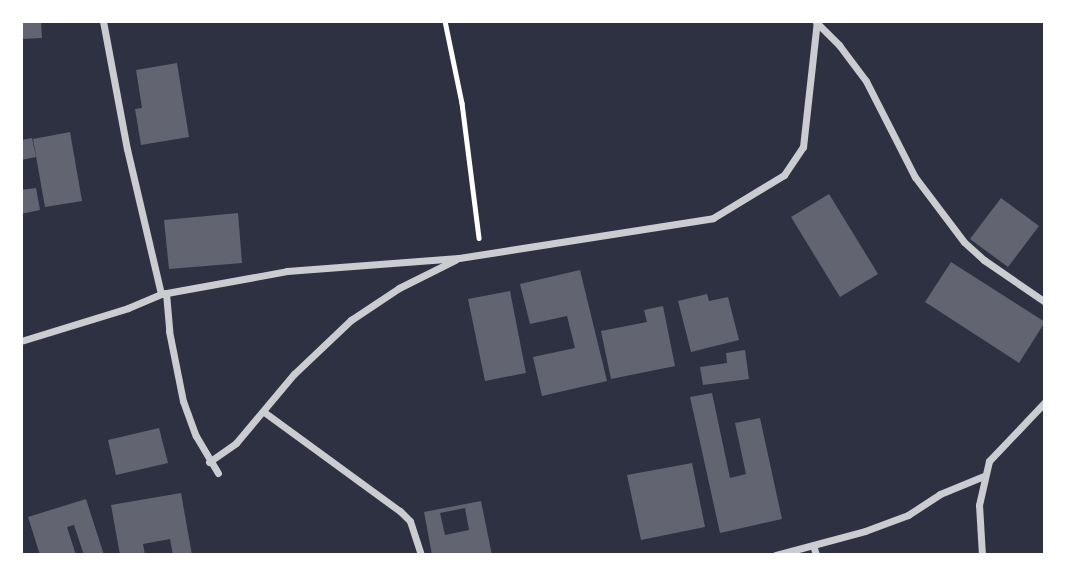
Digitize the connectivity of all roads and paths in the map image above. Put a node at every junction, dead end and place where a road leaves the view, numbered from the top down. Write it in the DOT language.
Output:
graph roads {
  1 [pos="103,21"];
  2 [pos="445,21"];
  3 [pos="816,22"];
  4 [pos="481,255"];
  5 [pos="458,258"];
  6 [pos="164,293"];
  7 [pos="1045,302"];
  8 [pos="21,341"];
  9 [pos="1045,402"];
  10 [pos="264,412"];
  11 [pos="209,461"];
  12 [pos="218,473"];
  13 [pos="984,476"];
  14 [pos="813,545"];
  15 [pos="421,555"];
  16 [pos="776,555"];
  17 [pos="816,555"];
  18 [pos="982,555"];
  1 -- 6 [label="street"];
  2 -- 4 [label="path"];
  3 -- 4 [label="street"];
  3 -- 7 [label="street"];
  4 -- 5 [label="street"];
  5 -- 6 [label="street"];
  5 -- 10 [label="street"];
  6 -- 8 [label="street"];
  6 -- 11 [label="street"];
  9 -- 13 [label="street"];
  10 -- 11 [label="street"];
  10 -- 15 [label="street"];
  11 -- 12 [label="street"];
  13 -- 14 [label="street"];
  13 -- 18 [label="street"];
  14 -- 16 [label="street"];
  14 -- 17 [label="street"];
}
